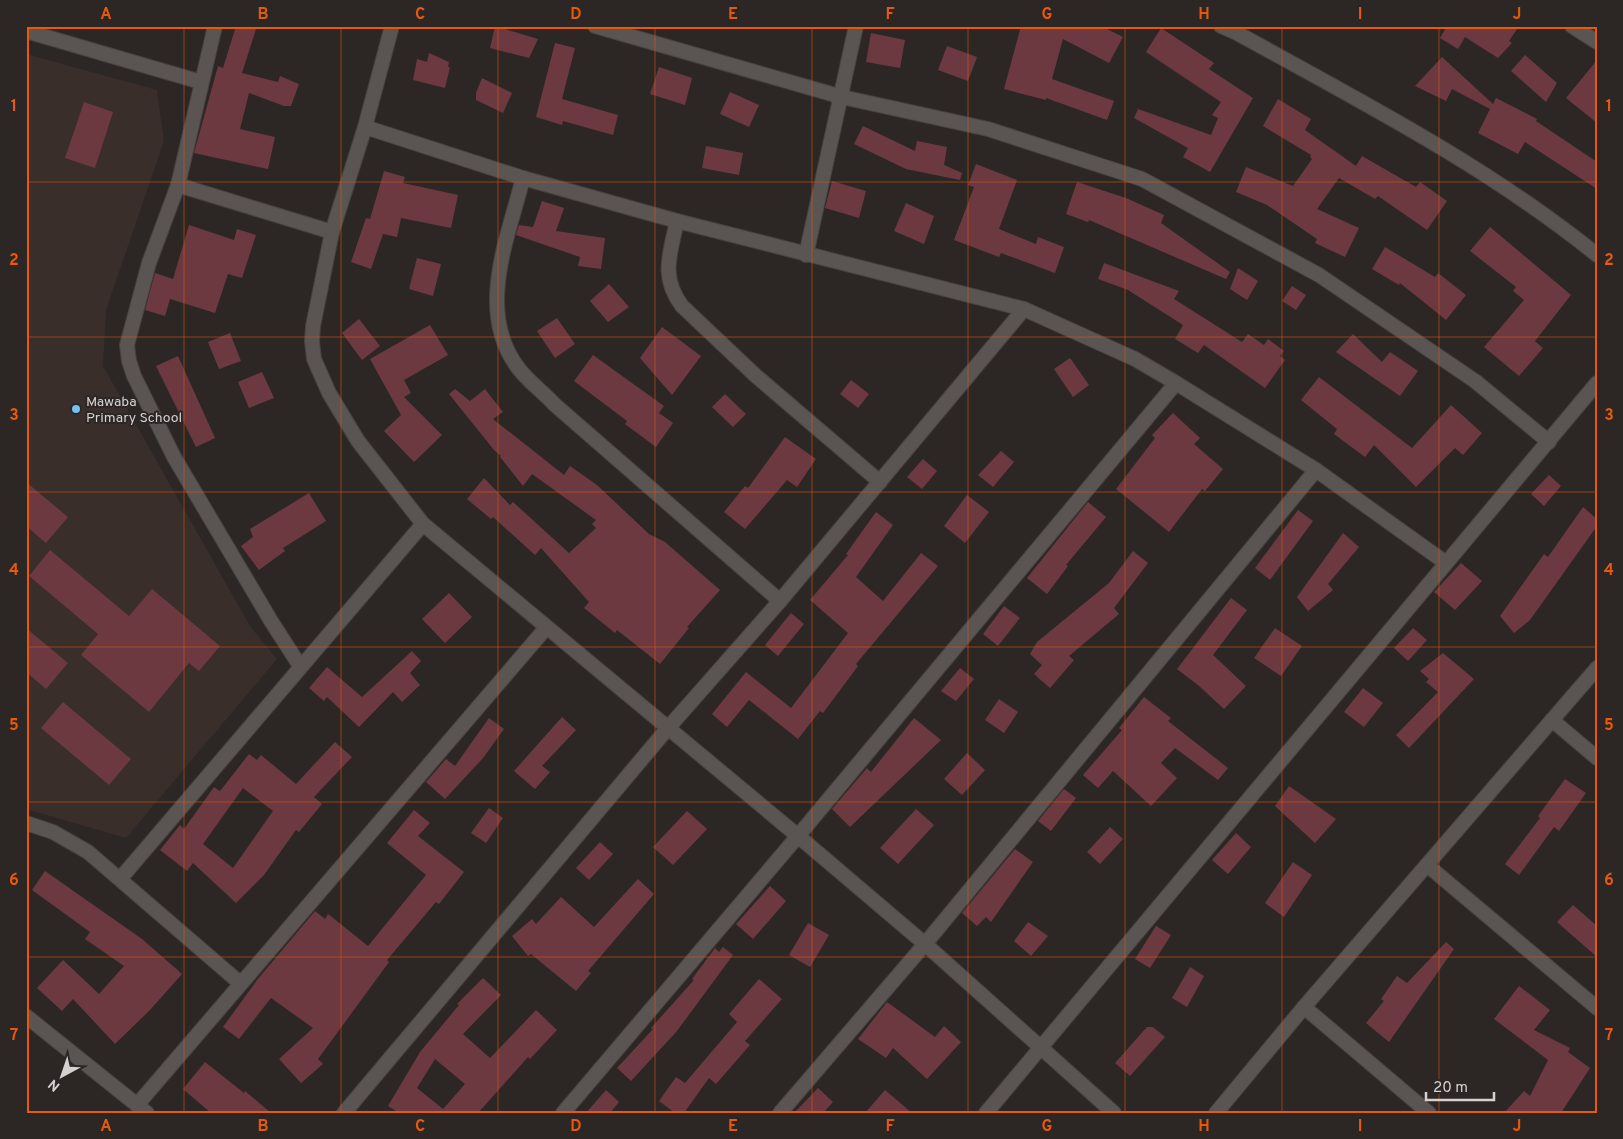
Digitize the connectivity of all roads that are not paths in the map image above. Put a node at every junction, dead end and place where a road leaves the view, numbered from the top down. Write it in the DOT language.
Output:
graph roads {
  1 [pos="215,26"];
  2 [pos="392,26"];
  3 [pos="595,26"];
  4 [pos="856,26"];
  5 [pos="1221,26"];
  6 [pos="1572,26"];
  7 [pos="26,30"];
  8 [pos="1597,42"];
  9 [pos="201,82"];
  10 [pos="842,97"];
  11 [pos="365,126"];
  12 [pos="523,178"];
  13 [pos="178,185"];
  14 [pos="677,221"];
  15 [pos="332,232"];
  16 [pos="806,255"];
  17 [pos="1597,256"];
  18 [pos="1024,309"];
  19 [pos="1176,383"];
  20 [pos="1597,383"];
  21 [pos="1549,442"];
  22 [pos="1316,470"];
  23 [pos="880,482"];
  24 [pos="423,524"];
  25 [pos="1446,563"];
  26 [pos="780,601"];
  27 [pos="546,628"];
  28 [pos="300,666"];
  29 [pos="1597,668"];
  30 [pos="1552,720"];
  31 [pos="668,728"];
  32 [pos="1597,758"];
  33 [pos="26,823"];
  34 [pos="798,836"];
  35 [pos="1428,865"];
  36 [pos="120,879"];
  37 [pos="925,944"];
  38 [pos="240,983"];
  39 [pos="1304,1007"];
  40 [pos="1597,1008"];
  41 [pos="26,1016"];
  42 [pos="1040,1048"];
  43 [pos="142,1109"];
  44 [pos="344,1113"];
  45 [pos="563,1113"];
  46 [pos="780,1113"];
  47 [pos="986,1113"];
  48 [pos="1114,1113"];
  49 [pos="1216,1113"];
  50 [pos="1429,1113"];
  1 -- 9 [label="street"];
  2 -- 11 [label="street"];
  3 -- 10 [label="street"];
  4 -- 10 [label="street"];
  5 -- 17 [label="street"];
  6 -- 8 [label="street"];
  7 -- 9 [label="street"];
  9 -- 13 [label="street"];
  10 -- 16 [label="street"];
  10 -- 21 [label="street"];
  11 -- 12 [label="street"];
  11 -- 15 [label="street"];
  12 -- 14 [label="street"];
  12 -- 26 [label="street"];
  13 -- 15 [label="street"];
  13 -- 28 [label="street"];
  14 -- 16 [label="street"];
  14 -- 23 [label="street"];
  15 -- 24 [label="street"];
  16 -- 18 [label="street"];
  18 -- 19 [label="street"];
  18 -- 23 [label="street"];
  19 -- 22 [label="street"];
  19 -- 34 [label="street"];
  20 -- 21 [label="street"];
  21 -- 25 [label="street"];
  22 -- 25 [label="street"];
  22 -- 37 [label="street"];
  23 -- 26 [label="street"];
  24 -- 27 [label="street"];
  24 -- 28 [label="street"];
  25 -- 42 [label="street"];
  26 -- 31 [label="street"];
  27 -- 31 [label="street"];
  27 -- 38 [label="street"];
  28 -- 36 [label="street"];
  29 -- 30 [label="street"];
  30 -- 32 [label="street"];
  30 -- 35 [label="street"];
  31 -- 34 [label="street"];
  31 -- 44 [label="street"];
  33 -- 36 [label="street"];
  34 -- 37 [label="street"];
  34 -- 45 [label="street"];
  35 -- 39 [label="street"];
  35 -- 40 [label="street"];
  36 -- 38 [label="street"];
  37 -- 42 [label="street"];
  37 -- 46 [label="street"];
  38 -- 43 [label="street"];
  39 -- 49 [label="street"];
  39 -- 50 [label="street"];
  41 -- 43 [label="street"];
  42 -- 47 [label="street"];
  42 -- 48 [label="street"];
}
